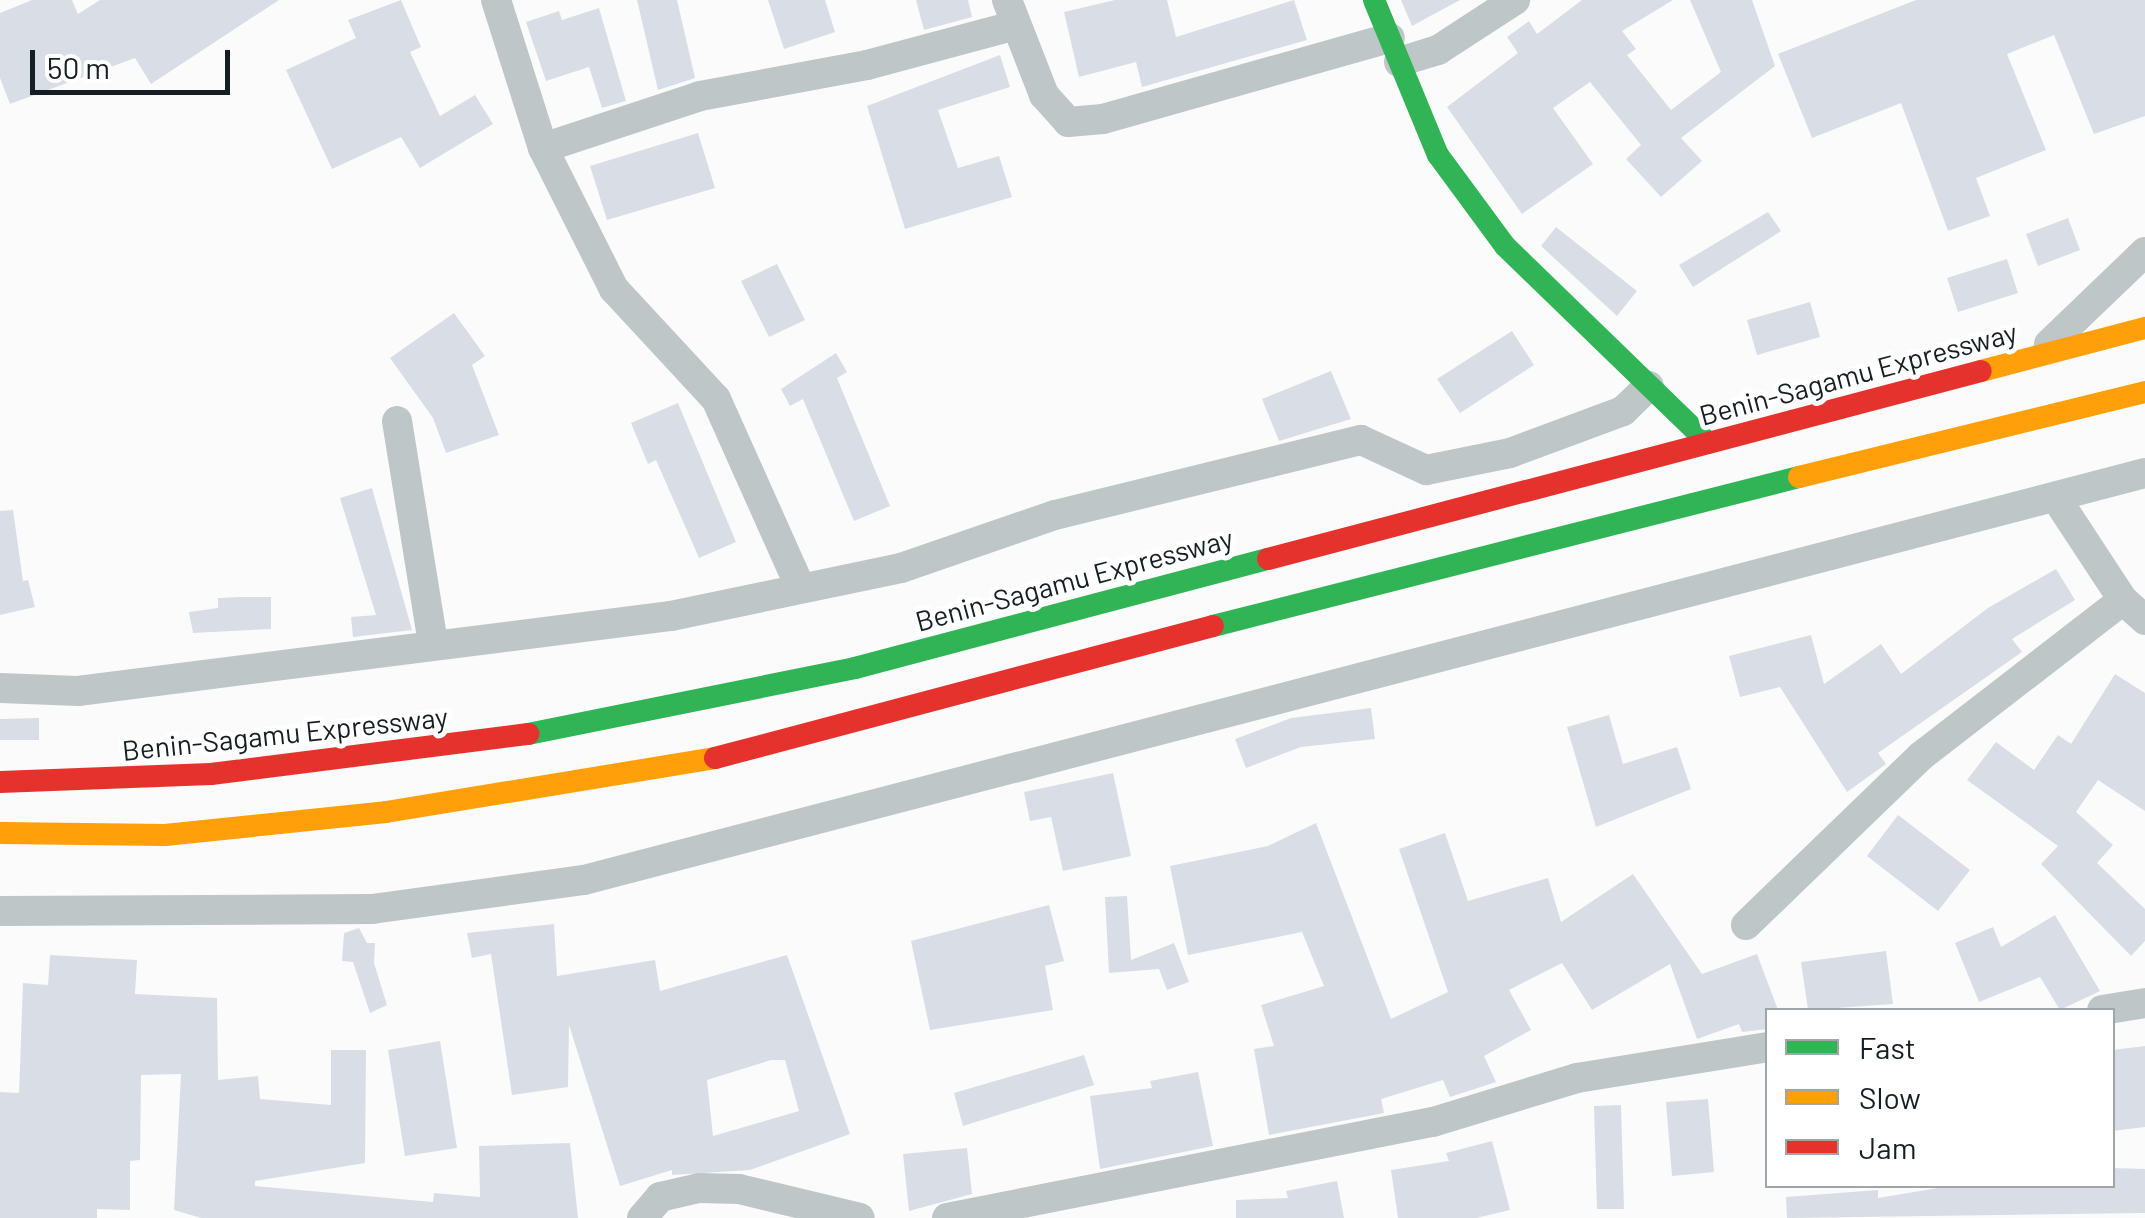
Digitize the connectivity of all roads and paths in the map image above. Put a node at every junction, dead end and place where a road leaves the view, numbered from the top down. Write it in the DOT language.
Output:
graph roads {
  1 [pos="496,0"];
  2 [pos="1374,0"];
  3 [pos="1514,0"];
  4 [pos="1012,12"];
  5 [pos="1394,50"];
  6 [pos="543,148"];
  7 [pos="2145,252"];
  8 [pos="2145,328"];
  9 [pos="2036,356"];
  10 [pos="1650,386"];
  11 [pos="2145,392"];
  12 [pos="1996,396"];
  13 [pos="397,421"];
  14 [pos="1708,443"];
  15 [pos="2145,473"];
  16 [pos="2058,501"];
  17 [pos="800,587"];
  18 [pos="2134,610"];
  19 [pos="433,644"];
  20 [pos="0,688"];
  21 [pos="0,782"];
  22 [pos="0,832"];
  23 [pos="0,911"];
  24 [pos="1746,924"];
  25 [pos="2145,1003"];
  26 [pos="2114,1008"];
  27 [pos="1765,1047"];
  28 [pos="642,1218"];
  29 [pos="860,1218"];
  30 [pos="947,1218"];
  1 -- 6 [label="street"];
  2 -- 5 [label="main road"];
  3 -- 5 [label="street"];
  4 -- 5 [label="street"];
  4 -- 6 [label="street"];
  5 -- 10 [label="main road"];
  6 -- 17 [label="street"];
  7 -- 9 [label="street"];
  8 -- 9 [label="main road, Benin-Sagamu Expressway"];
  9 -- 12 [label="main road, Benin-Sagamu Expressway"];
  10 -- 14 [label="main road"];
  10 -- 17 [label="street"];
  11 -- 12 [label="main road, Benin-Sagamu Expressway"];
  12 -- 14 [label="main road, Benin-Sagamu Expressway"];
  12 -- 22 [label="main road, Benin-Sagamu Expressway"];
  13 -- 19 [label="street"];
  14 -- 21 [label="main road, Benin-Sagamu Expressway"];
  15 -- 16 [label="street"];
  16 -- 18 [label="street"];
  16 -- 23 [label="street"];
  17 -- 19 [label="street"];
  18 -- 24 [label="street"];
  19 -- 20 [label="street"];
  25 -- 26 [label="street"];
  27 -- 30 [label="street"];
  28 -- 29 [label="street"];
}
